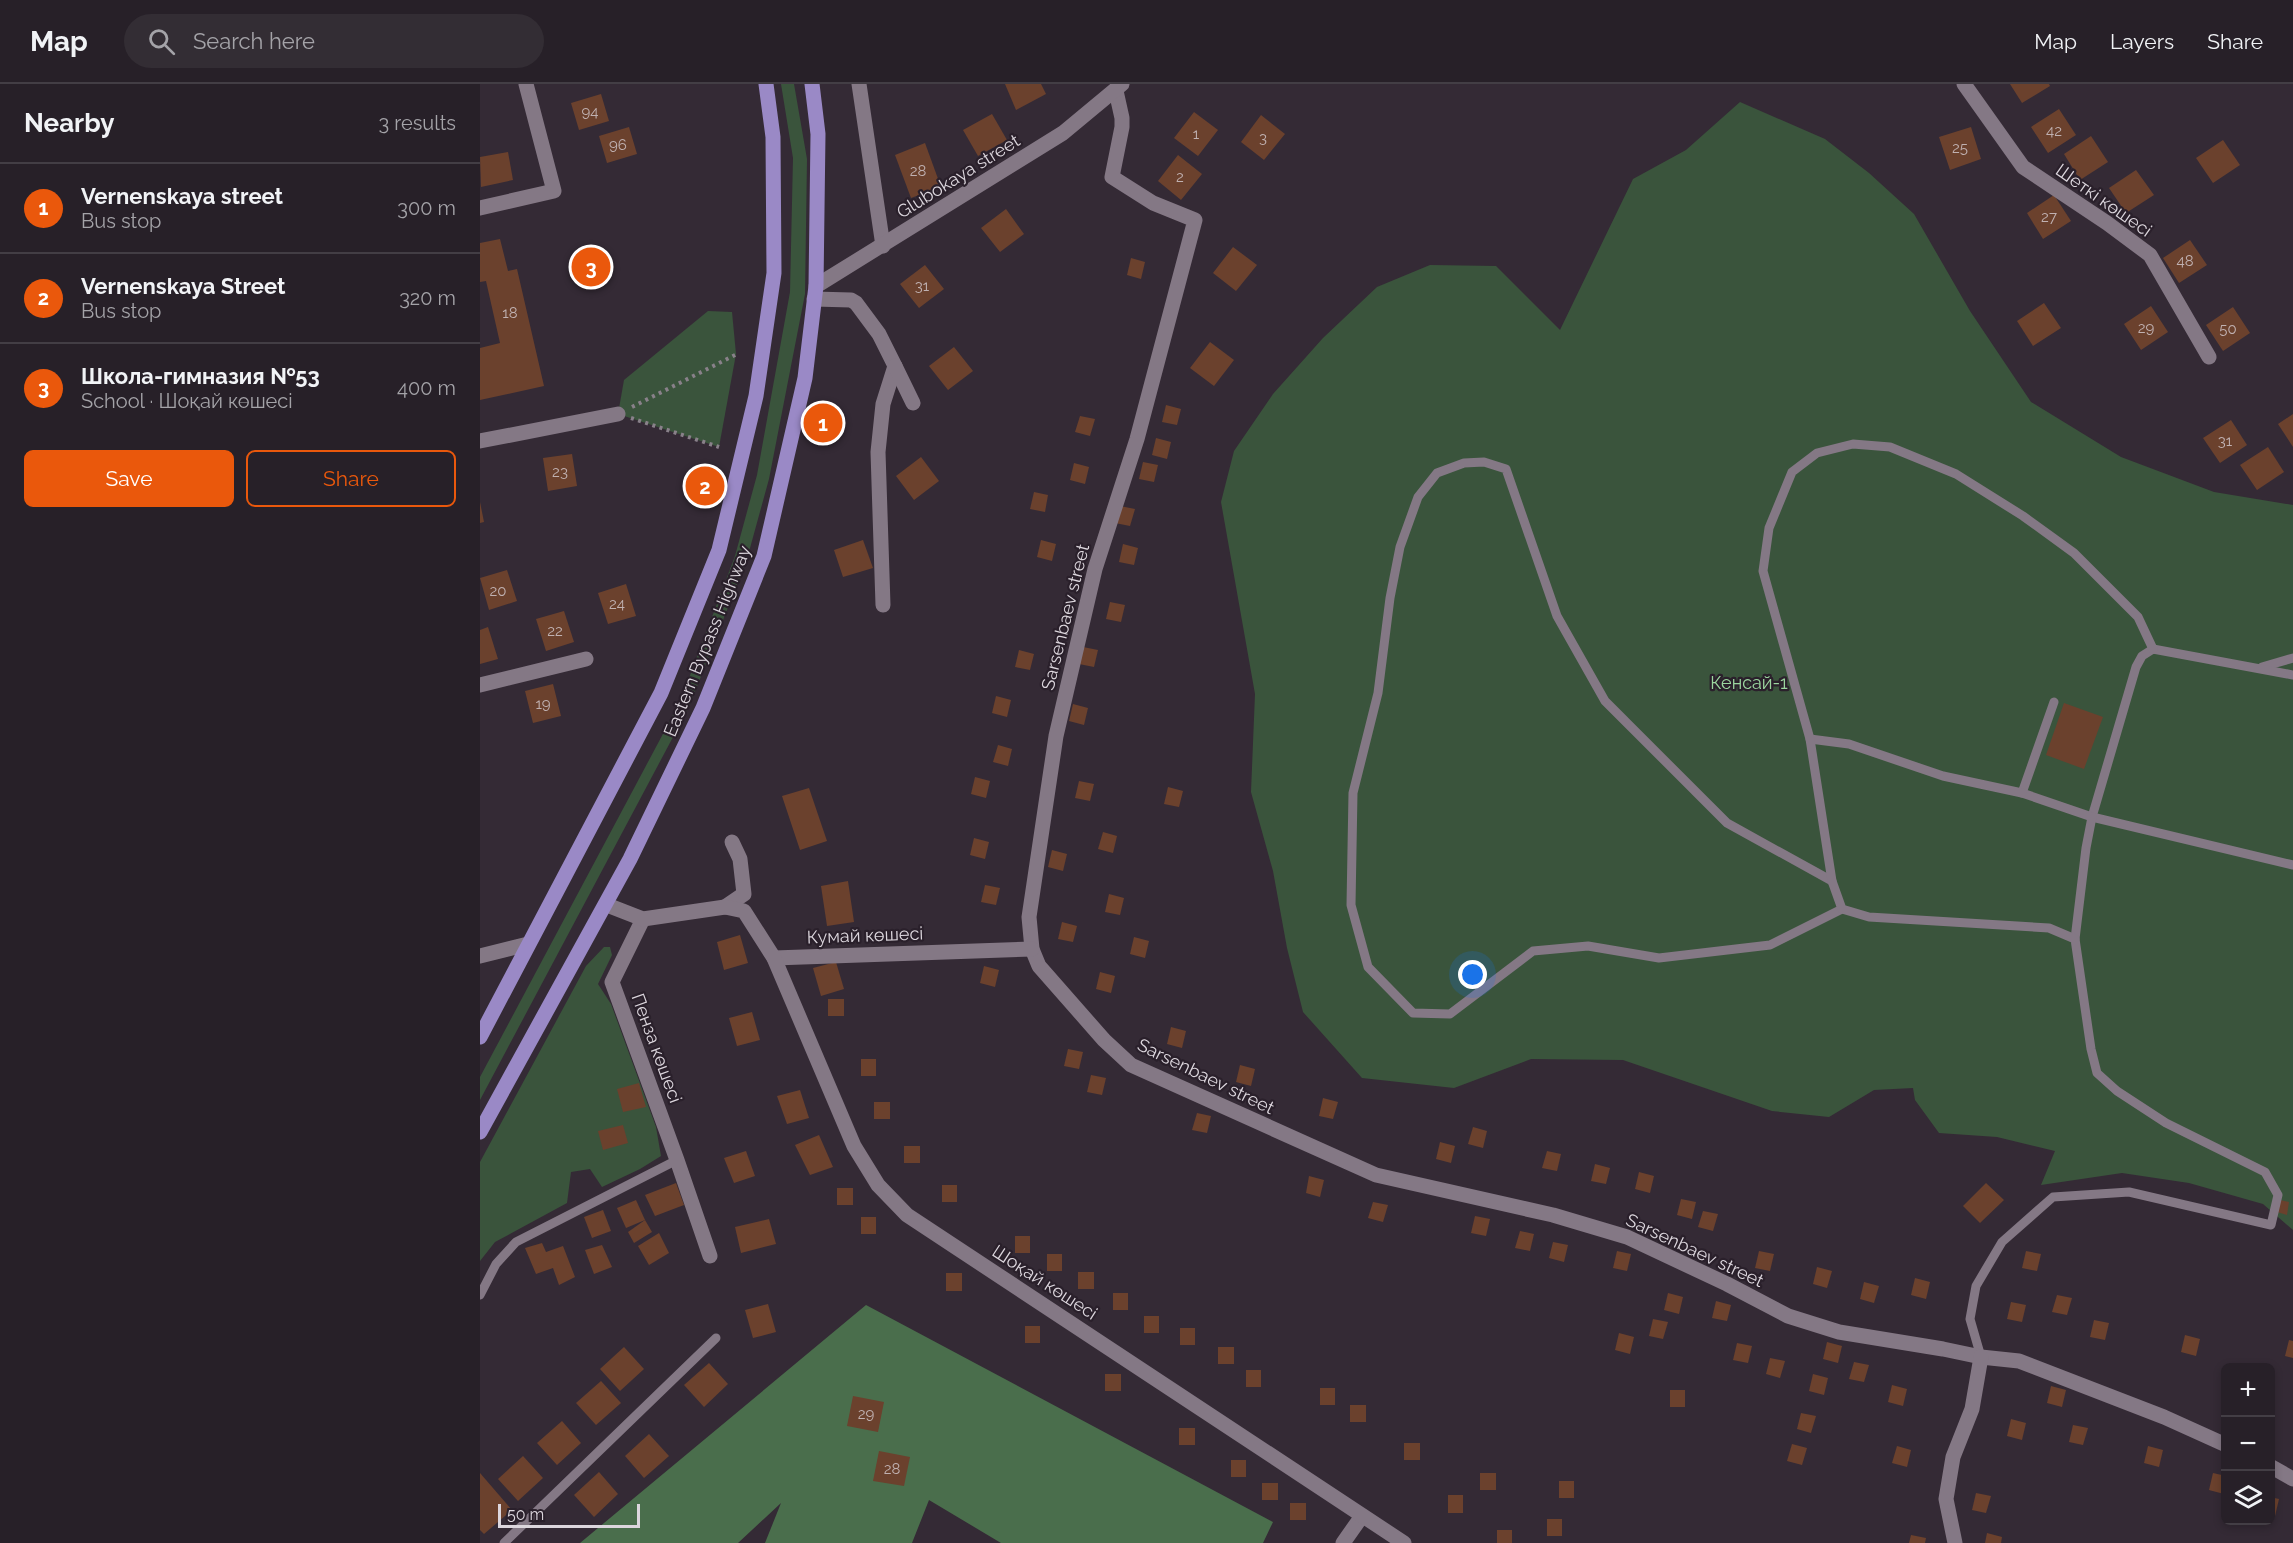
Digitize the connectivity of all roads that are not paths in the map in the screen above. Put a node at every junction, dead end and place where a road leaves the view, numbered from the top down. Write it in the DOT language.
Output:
graph roads {
  1 [pos="526,84"];
  2 [pos="766,84"];
  3 [pos="812,84"];
  4 [pos="859,84"];
  5 [pos="1964,84"];
  6 [pos="1119,87"];
  7 [pos="480,207"];
  8 [pos="883,246"];
  9 [pos="815,293"];
  10 [pos="2209,357"];
  11 [pos="895,366"];
  12 [pos="913,403"];
  13 [pos="618,414"];
  14 [pos="480,441"];
  15 [pos="883,605"];
  16 [pos="2153,650"];
  17 [pos="2293,658"];
  18 [pos="585,659"];
  19 [pos="2259,668"];
  20 [pos="2293,675"];
  21 [pos="480,685"];
  22 [pos="2054,702"];
  23 [pos="1810,739"];
  24 [pos="2022,793"];
  25 [pos="2092,817"];
  26 [pos="732,842"];
  27 [pos="2293,865"];
  28 [pos="1832,881"];
  29 [pos="607,905"];
  30 [pos="725,907"];
  31 [pos="1842,909"];
  32 [pos="643,919"];
  33 [pos="2075,939"];
  34 [pos="528,944"];
  35 [pos="1032,949"];
  36 [pos="480,956"];
  37 [pos="774,958"];
  38 [pos="480,1037"];
  39 [pos="480,1132"];
  40 [pos="677,1160"];
  41 [pos="710,1256"];
  42 [pos="480,1295"];
  43 [pos="716,1338"];
  44 [pos="1981,1357"];
  45 [pos="2221,1443"];
  46 [pos="2275,1469"];
  47 [pos="2293,1479"];
  48 [pos="1362,1516"];
  49 [pos="504,1543"];
  50 [pos="1343,1543"];
  51 [pos="1404,1543"];
  52 [pos="1955,1543"];
  1 -- 7 [label="street"];
  2 -- 34 [label="main road, Eastern Bypass Highway"];
  3 -- 9 [label="main road, Eastern Bypass Highway"];
  4 -- 8 [label="street"];
  5 -- 10 [label="street, Шеткі көшесі"];
  6 -- 8 [label="street, Glubokaya street"];
  6 -- 35 [label="street, Sarsenbaev street"];
  8 -- 9 [label="street, Glubokaya street"];
  9 -- 11 [label="street"];
  9 -- 29 [label="main road, Eastern Bypass Highway"];
  11 -- 12 [label="street"];
  11 -- 15 [label="street"];
  13 -- 14 [label="street"];
  16 -- 19 [label="lane"];
  16 -- 23 [label="lane"];
  16 -- 25 [label="lane"];
  17 -- 19 [label="lane"];
  18 -- 21 [label="street"];
  19 -- 20 [label="lane"];
  22 -- 24 [label="lane"];
  23 -- 24 [label="lane"];
  23 -- 28 [label="lane"];
  24 -- 25 [label="lane"];
  25 -- 27 [label="lane"];
  25 -- 33 [label="lane"];
  26 -- 30 [label="street"];
  28 -- 31 [label="lane"];
  28 -- 31 [label="lane"];
  29 -- 32 [label="street"];
  29 -- 39 [label="main road, Eastern Bypass Highway"];
  30 -- 32 [label="street"];
  30 -- 37 [label="street"];
  31 -- 33 [label="lane"];
  32 -- 40 [label="street, Пенза көшесі"];
  33 -- 44 [label="lane"];
  34 -- 36 [label="street"];
  34 -- 38 [label="main road, Eastern Bypass Highway"];
  35 -- 37 [label="street, Кумай көшесі"];
  35 -- 44 [label="street, Sarsenbaev street"];
  37 -- 48 [label="street, Шоқай көшесі"];
  40 -- 41 [label="street, Пенза көшесі"];
  40 -- 42 [label="lane"];
  43 -- 49 [label="lane"];
  44 -- 45 [label="street, Sarsenbaev street"];
  44 -- 52 [label="street"];
  46 -- 47 [label="street"];
  48 -- 50 [label="street"];
  48 -- 51 [label="street, Шоқай көшесі"];
}
